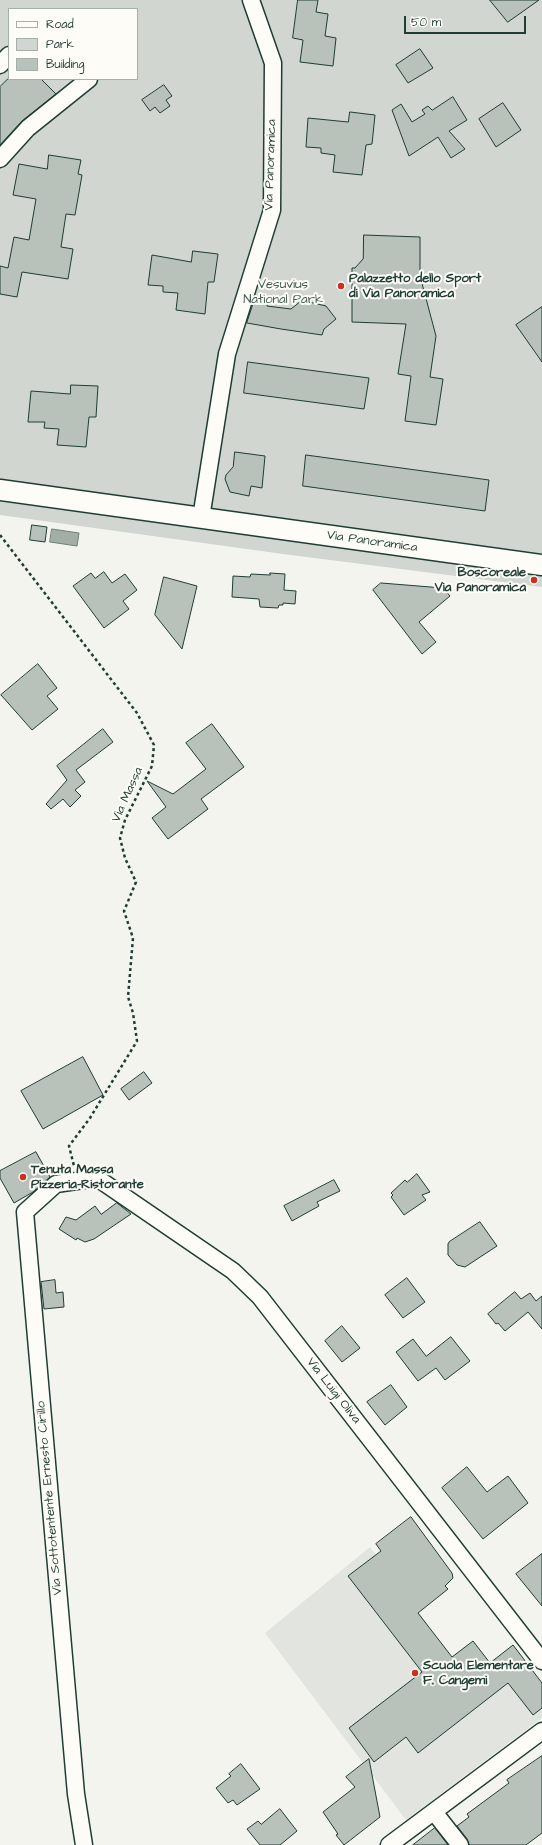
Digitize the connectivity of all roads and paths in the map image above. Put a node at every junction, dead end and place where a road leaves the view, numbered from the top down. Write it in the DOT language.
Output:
graph roads {
  1 [pos="251,0"];
  2 [pos="8,56"];
  3 [pos="0,65"];
  4 [pos="88,80"];
  5 [pos="0,159"];
  6 [pos="0,490"];
  7 [pos="201,518"];
  8 [pos="0,535"];
  9 [pos="542,564"];
  10 [pos="77,1180"];
  11 [pos="542,1661"];
  12 [pos="542,1731"];
  13 [pos="434,1812"];
  14 [pos="84,1845"];
  15 [pos="390,1845"];
  16 [pos="460,1845"];
  1 -- 7 [label="street, Via Panoramica"];
  2 -- 3 [label="street"];
  4 -- 5 [label="street"];
  6 -- 7 [label="street, Via Panoramica"];
  7 -- 9 [label="street, Via Panoramica"];
  8 -- 10 [label="path, Via Massa"];
  10 -- 11 [label="street, Via Luigi Oliva"];
  10 -- 14 [label="street, Via Sottotentente Ernesto Cirillo"];
  12 -- 13 [label="street"];
  13 -- 15 [label="street"];
  13 -- 16 [label="street"];
}
